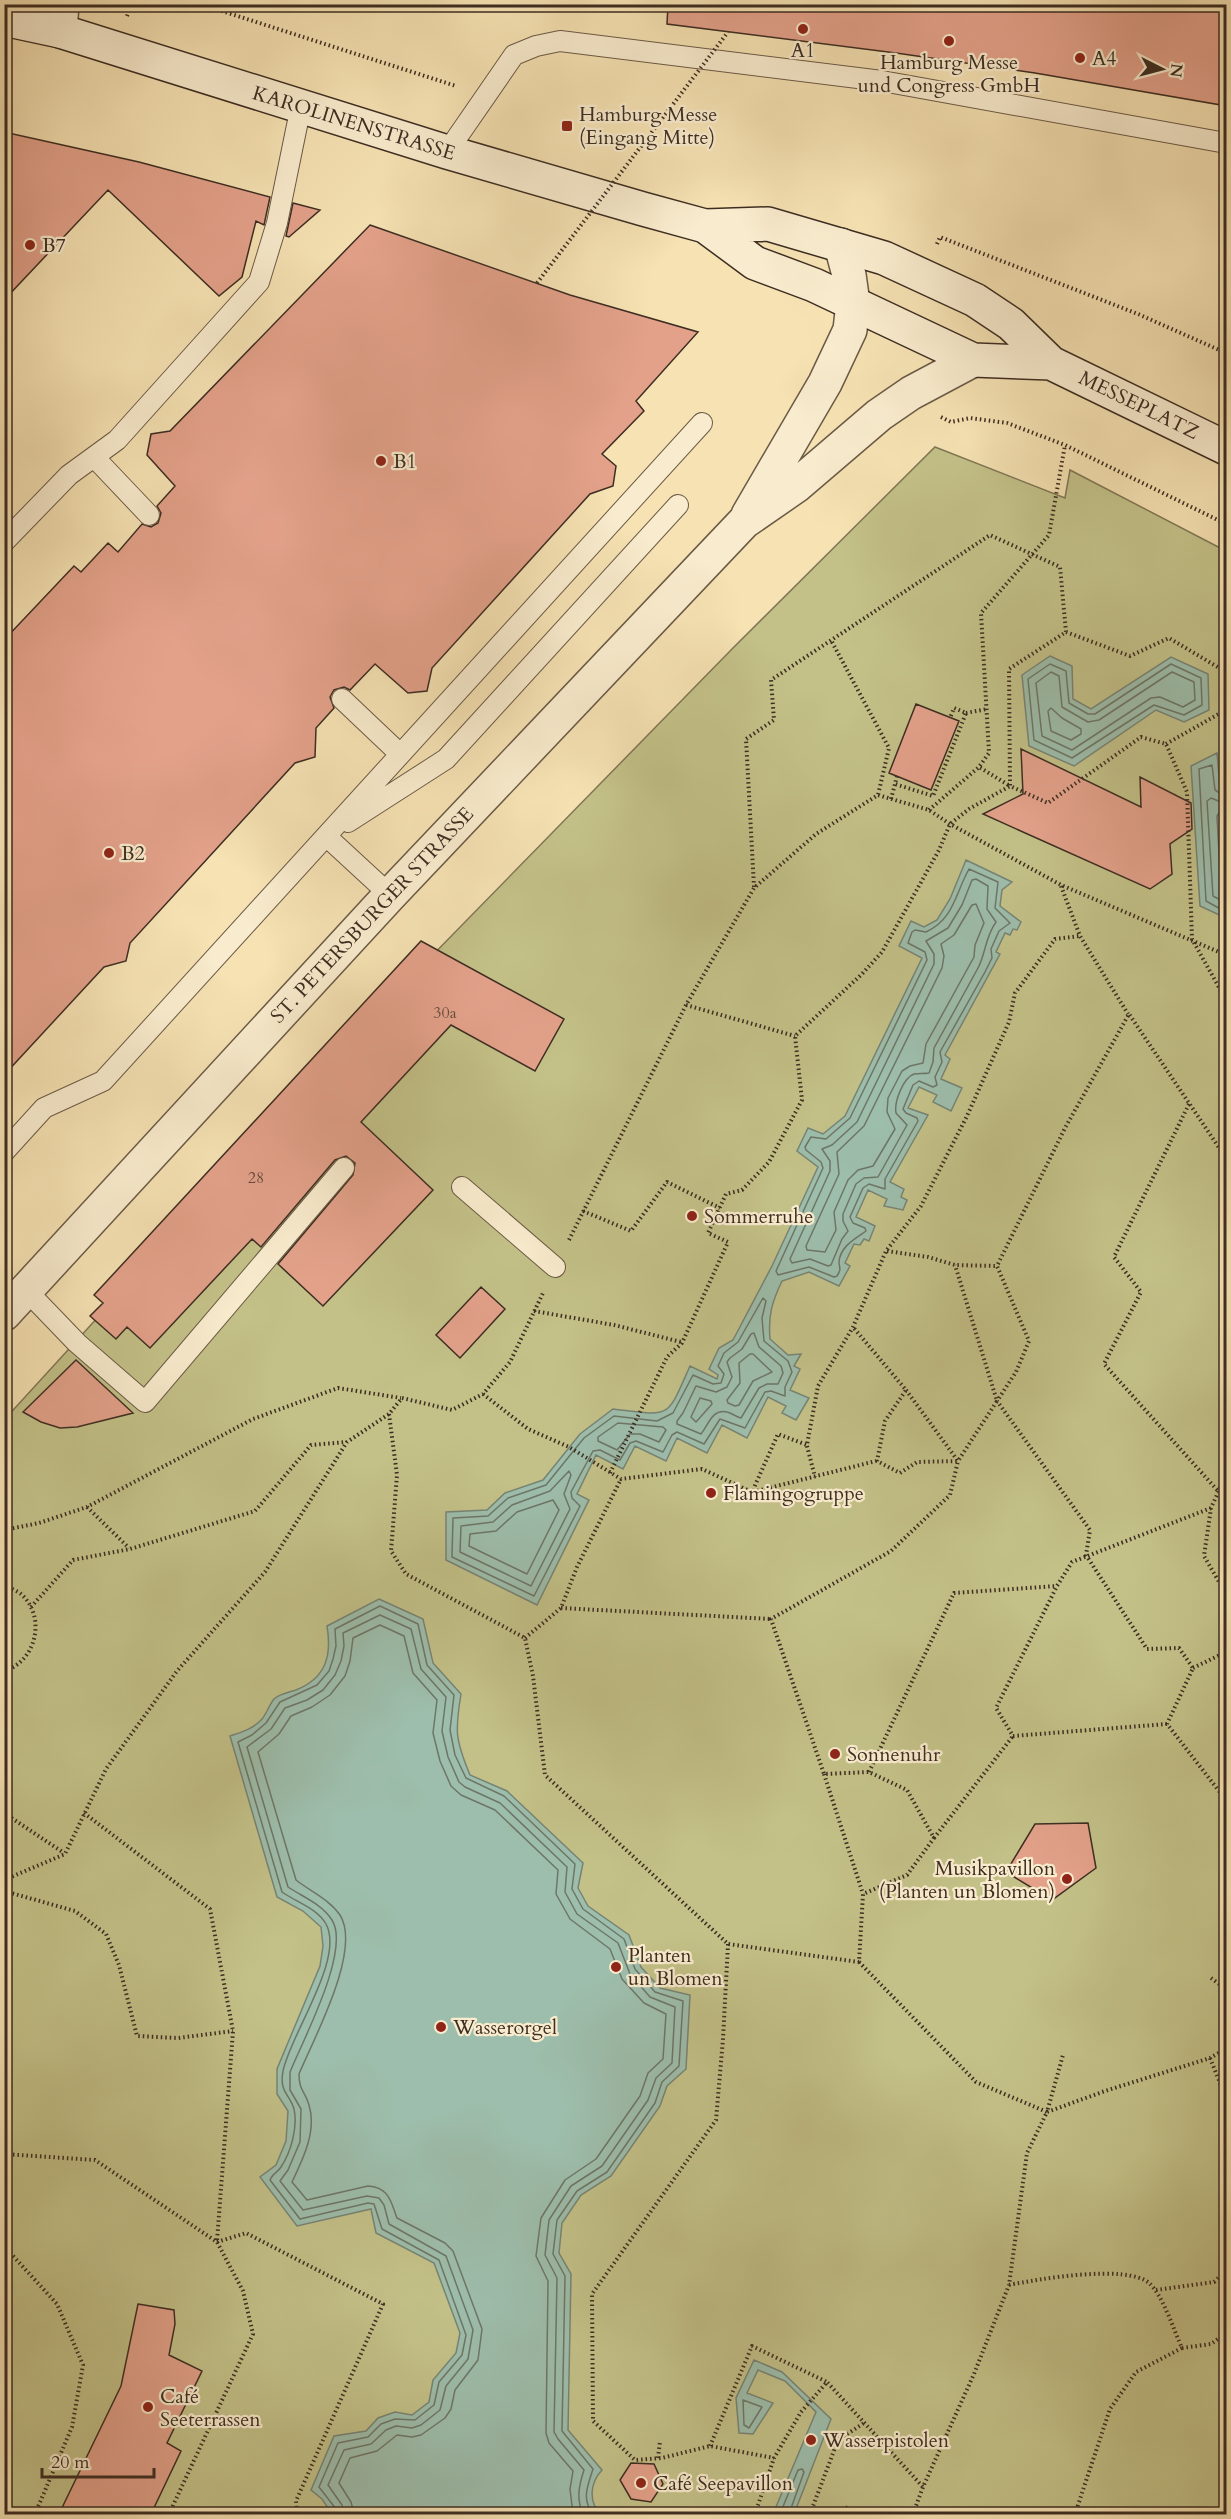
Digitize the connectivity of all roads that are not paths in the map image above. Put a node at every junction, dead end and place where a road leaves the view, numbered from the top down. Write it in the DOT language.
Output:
graph roads {
  1 [pos="61,18"];
  2 [pos="4,19"];
  3 [pos="301,106"];
  4 [pos="1227,143"];
  5 [pos="447,152"];
  6 [pos="705,226"];
  7 [pos="841,245"];
  8 [pos="923,275"];
  9 [pos="854,303"];
  10 [pos="900,324"];
  11 [pos="973,360"];
  12 [pos="1051,363"];
  13 [pos="702,423"];
  14 [pos="1227,448"];
  15 [pos="94,457"];
  16 [pos="678,506"];
  17 [pos="149,515"];
  18 [pos="744,522"];
  19 [pos="4,542"];
  20 [pos="342,699"];
  21 [pos="400,754"];
  22 [pos="326,836"];
  23 [pos="390,895"];
  24 [pos="4,1152"];
  25 [pos="344,1168"];
  26 [pos="462,1187"];
  27 [pos="555,1267"];
  28 [pos="15,1302"];
  1 -- 2 [label="main road, KAROLINENSTRASSE"];
  1 -- 3 [label="main road, KAROLINENSTRASSE"];
  3 -- 5 [label="main road, KAROLINENSTRASSE"];
  3 -- 15 [label="lane"];
  4 -- 5 [label="lane"];
  5 -- 6 [label="main road, KAROLINENSTRASSE"];
  6 -- 7 [label="main road, KAROLINENSTRASSE"];
  6 -- 9 [label="main road, KAROLINENSTRASSE"];
  7 -- 8 [label="main road, KAROLINENSTRASSE"];
  7 -- 9 [label="main road, ST. PETERSBURGER STRASSE"];
  8 -- 12 [label="main road, MESSEPLATZ"];
  9 -- 10 [label="main road, KAROLINENSTRASSE"];
  9 -- 18 [label="main road, ST. PETERSBURGER STRASSE"];
  10 -- 11 [label="main road, MESSEPLATZ"];
  11 -- 12 [label="main road, MESSEPLATZ"];
  11 -- 18 [label="main road, ST. PETERSBURGER STRASSE"];
  12 -- 14 [label="main road, MESSEPLATZ"];
  13 -- 21 [label="lane"];
  15 -- 17 [label="lane"];
  15 -- 19 [label="lane"];
  16 -- 22 [label="lane"];
  18 -- 23 [label="main road, ST. PETERSBURGER STRASSE"];
  20 -- 21 [label="lane"];
  21 -- 22 [label="lane"];
  22 -- 23 [label="lane"];
  22 -- 24 [label="lane"];
  23 -- 28 [label="main road, ST. PETERSBURGER STRASSE"];
  25 -- 28 [label="lane"];
  26 -- 27 [label="lane"];
}
